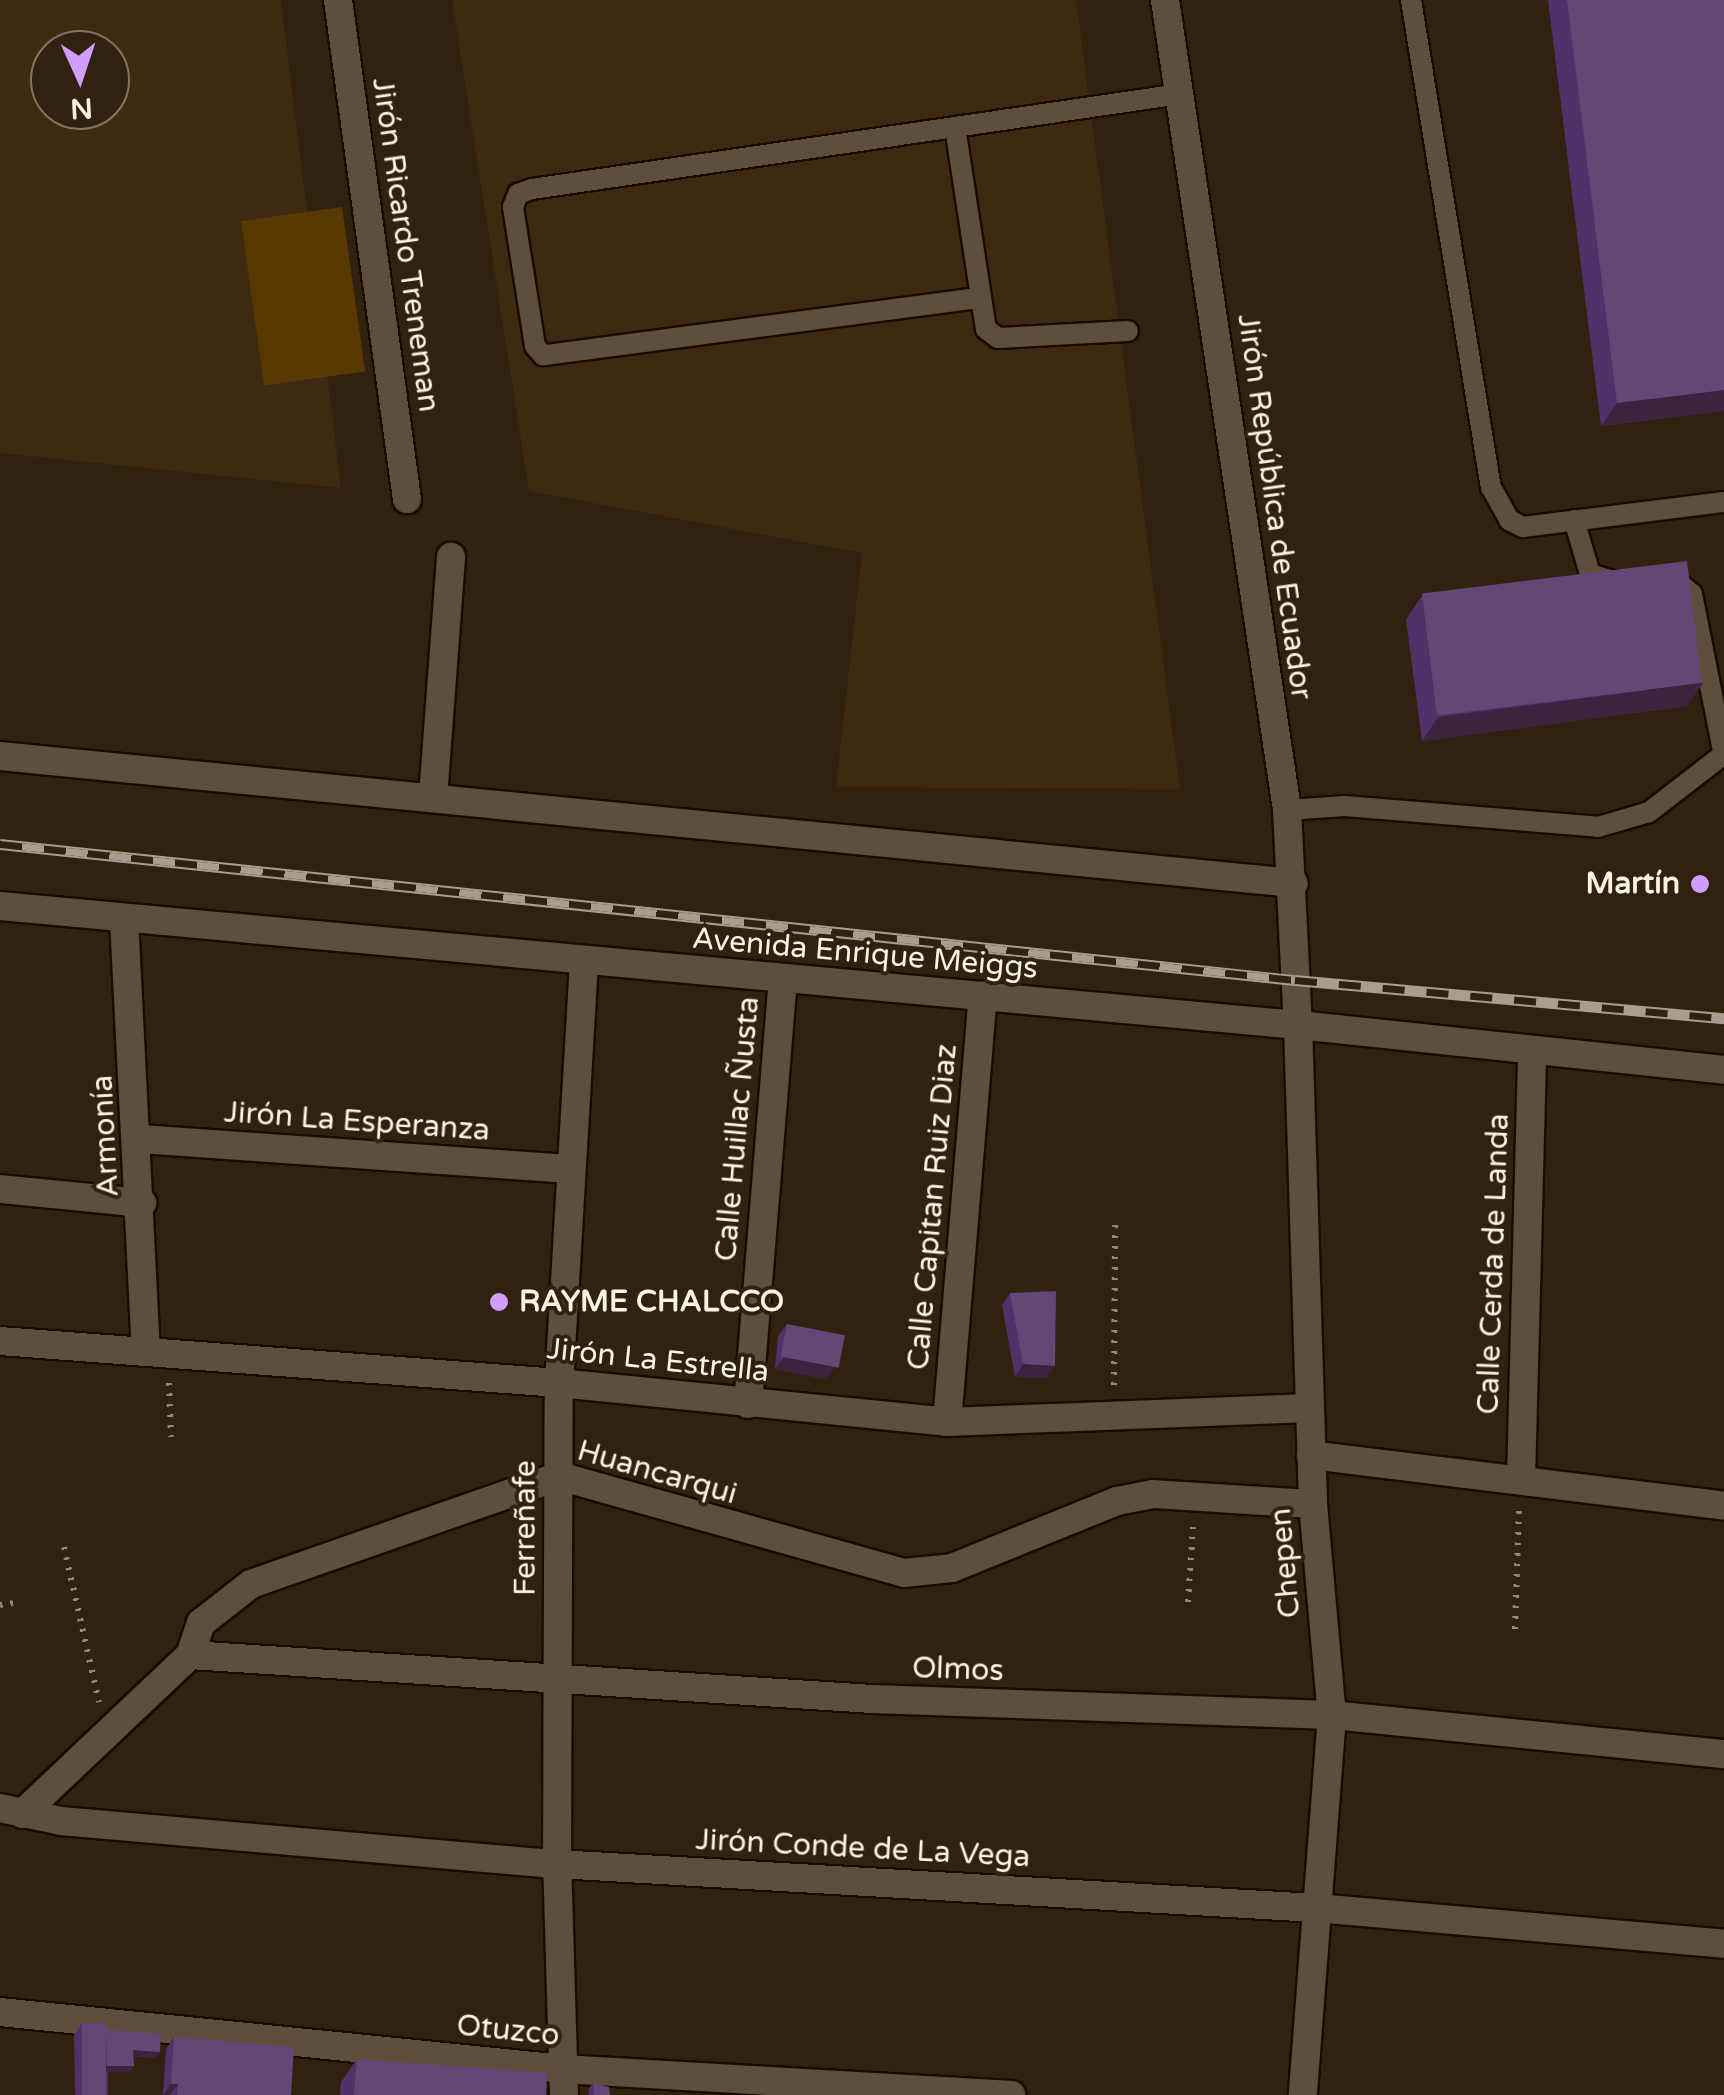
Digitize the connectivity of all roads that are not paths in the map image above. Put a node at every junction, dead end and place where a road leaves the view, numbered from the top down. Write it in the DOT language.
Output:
graph roads {
  1 [pos="338,0"];
  2 [pos="1165,0"];
  3 [pos="1412,0"];
  4 [pos="1180,94"];
  5 [pos="955,126"];
  6 [pos="978,298"];
  7 [pos="1128,331"];
  8 [pos="407,499"];
  9 [pos="1724,502"];
  10 [pos="1574,520"];
  11 [pos="451,556"];
  12 [pos="1724,754"];
  13 [pos="0,756"];
  14 [pos="432,798"];
  15 [pos="1287,810"];
  16 [pos="1294,883"];
  17 [pos="0,906"];
  18 [pos="124,919"];
  19 [pos="584,962"];
  20 [pos="783,980"];
  21 [pos="983,996"];
  22 [pos="1298,1025"];
  23 [pos="1532,1051"];
  24 [pos="1724,1070"];
  25 [pos="140,1139"];
  26 [pos="570,1169"];
  27 [pos="0,1189"];
  28 [pos="142,1203"];
  29 [pos="0,1341"];
  30 [pos="157,1351"];
  31 [pos="559,1383"];
  32 [pos="748,1404"];
  33 [pos="1308,1408"];
  34 [pos="947,1422"];
  35 [pos="1311,1456"];
  36 [pos="559,1476"];
  37 [pos="1521,1480"];
  38 [pos="1313,1504"];
  39 [pos="1724,1506"];
  40 [pos="190,1655"];
  41 [pos="557,1681"];
  42 [pos="1332,1715"];
  43 [pos="1724,1754"];
  44 [pos="11,1811"];
  45 [pos="557,1864"];
  46 [pos="1316,1908"];
  47 [pos="1724,1944"];
  48 [pos="0,2012"];
  49 [pos="564,2082"];
  50 [pos="1011,2095"];
  51 [pos="1303,2095"];
  1 -- 8 [label="street, Jirón Ricardo Treneman"];
  2 -- 4 [label="street, Jirón República de Ecuador"];
  3 -- 10 [label="lane"];
  4 -- 5 [label="lane"];
  4 -- 15 [label="street, Jirón República de Ecuador"];
  5 -- 6 [label="lane"];
  5 -- 6 [label="lane"];
  6 -- 7 [label="lane"];
  9 -- 10 [label="lane"];
  10 -- 12 [label="lane"];
  11 -- 14 [label="street"];
  12 -- 15 [label="lane"];
  13 -- 14 [label="street"];
  14 -- 16 [label="street"];
  15 -- 16 [label="street, Jirón República de Ecuador"];
  16 -- 22 [label="street, Jirón República de Ecuador"];
  17 -- 18 [label="street, Avenida Enrique Meiggs"];
  18 -- 19 [label="street, Avenida Enrique Meiggs"];
  18 -- 25 [label="street, Armonía"];
  19 -- 20 [label="street, Avenida Enrique Meiggs"];
  19 -- 26 [label="street, Ferreñafe"];
  20 -- 21 [label="street, Avenida Enrique Meiggs"];
  20 -- 32 [label="street, Calle Huillac Ñusta"];
  21 -- 22 [label="street, Avenida Enrique Meiggs"];
  21 -- 34 [label="street, Calle Capitan Ruiz Diaz"];
  22 -- 23 [label="street, Avenida Enrique Meiggs"];
  22 -- 33 [label="street, Chepen"];
  23 -- 24 [label="street, Avenida Enrique Meiggs"];
  23 -- 37 [label="street, Calle Cerda de Landa"];
  25 -- 26 [label="street, Jirón La Esperanza"];
  25 -- 28 [label="street, Armonía"];
  26 -- 31 [label="street, Ferreñafe"];
  27 -- 28 [label="street"];
  28 -- 30 [label="street, Armonía"];
  29 -- 30 [label="street, Jirón La Estrella"];
  30 -- 31 [label="street, Jirón La Estrella"];
  31 -- 32 [label="street, Jirón La Estrella"];
  31 -- 36 [label="street, Ferreñafe"];
  32 -- 34 [label="street, Jirón La Estrella"];
  33 -- 34 [label="street, Jirón La Estrella"];
  33 -- 35 [label="street, Chepen"];
  35 -- 37 [label="street"];
  35 -- 38 [label="street, Chepen"];
  36 -- 38 [label="street, Huancarqui"];
  36 -- 40 [label="street, Huancarqui"];
  36 -- 41 [label="street, Ferreñafe"];
  37 -- 39 [label="street"];
  38 -- 42 [label="street, Chepen"];
  40 -- 41 [label="street, Olmos"];
  40 -- 44 [label="street, Huancarqui"];
  41 -- 42 [label="street, Olmos"];
  41 -- 45 [label="street, Ferreñafe"];
  42 -- 43 [label="street, Olmos"];
  42 -- 46 [label="street, Chepen"];
  44 -- 45 [label="street, Jirón Conde de La Vega"];
  45 -- 46 [label="street, Jirón Conde de La Vega"];
  45 -- 49 [label="street, Ferreñafe"];
  46 -- 47 [label="street, Jirón Conde de La Vega"];
  46 -- 51 [label="street, Chepen"];
  48 -- 49 [label="street, Otuzco"];
  49 -- 50 [label="street, Otuzco"];
}
